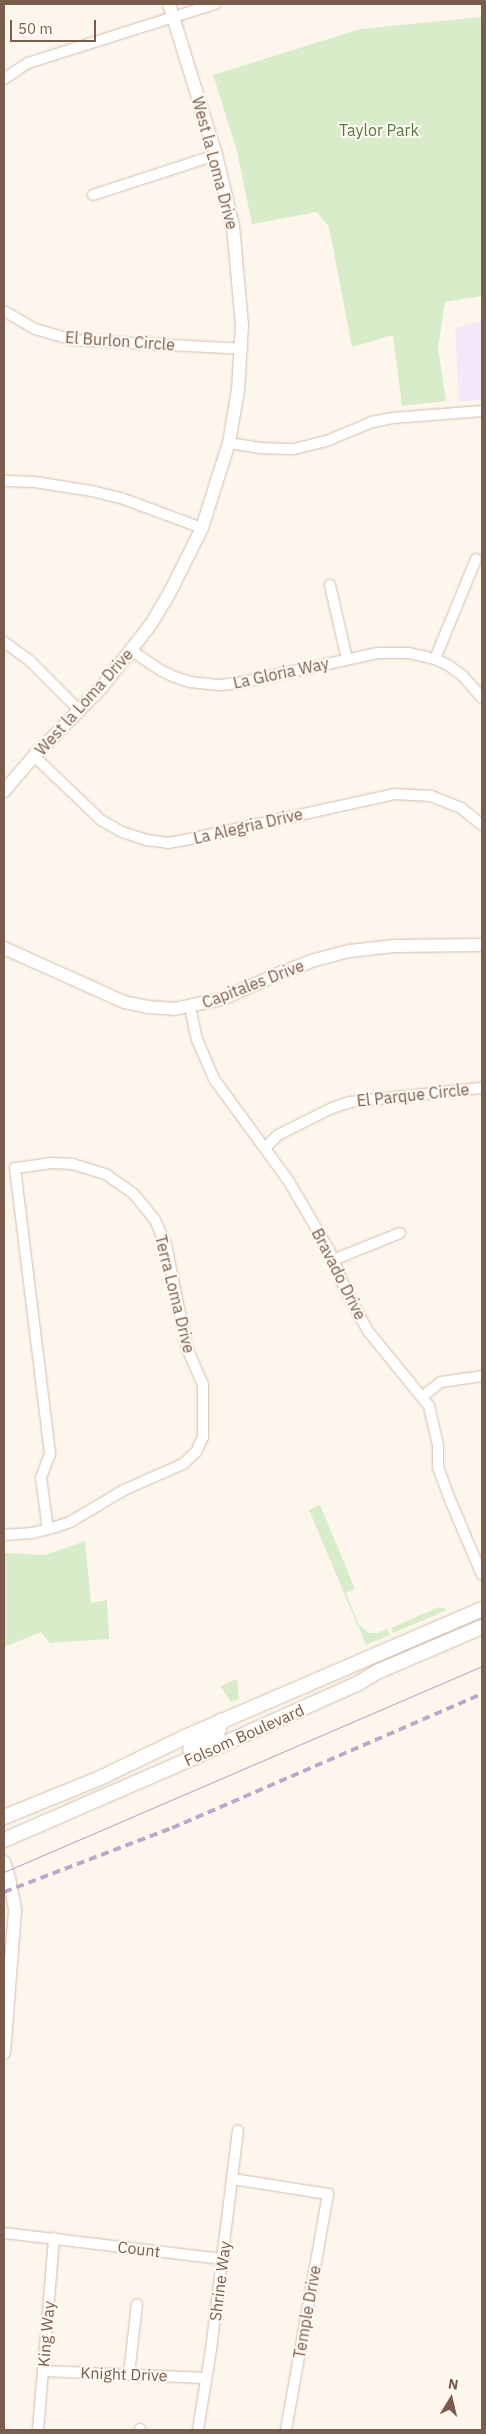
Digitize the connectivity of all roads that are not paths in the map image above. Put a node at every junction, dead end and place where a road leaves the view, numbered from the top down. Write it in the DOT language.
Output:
graph roads {
  1 [pos="215,4"];
  2 [pos="171,10"];
  3 [pos="4,79"];
  4 [pos="216,155"];
  5 [pos="93,195"];
  6 [pos="4,312"];
  7 [pos="242,349"];
  8 [pos="482,411"];
  9 [pos="229,443"];
  10 [pos="4,481"];
  11 [pos="202,528"];
  12 [pos="476,559"];
  13 [pos="330,585"];
  14 [pos="4,642"];
  15 [pos="132,650"];
  16 [pos="348,659"];
  17 [pos="435,659"];
  18 [pos="482,698"];
  19 [pos="80,710"];
  20 [pos="34,756"];
  21 [pos="4,791"];
  22 [pos="480,818"];
  23 [pos="482,945"];
  24 [pos="4,948"];
  25 [pos="190,1007"];
  26 [pos="482,1088"];
  27 [pos="266,1146"];
  28 [pos="400,1234"];
  29 [pos="334,1260"];
  30 [pos="482,1376"];
  31 [pos="422,1396"];
  32 [pos="48,1529"];
  33 [pos="4,1535"];
  34 [pos="482,1575"];
  35 [pos="482,1609"];
  36 [pos="482,1627"];
  37 [pos="221,1721"];
  38 [pos="163,1771"];
  39 [pos="4,1817"];
  40 [pos="4,1840"];
  41 [pos="4,1862"];
  42 [pos="4,2053"];
  43 [pos="238,2131"];
  44 [pos="233,2180"];
  45 [pos="4,2233"];
  46 [pos="54,2238"];
  47 [pos="223,2259"];
  48 [pos="137,2304"];
  49 [pos="43,2372"];
  50 [pos="129,2374"];
  51 [pos="206,2378"];
  52 [pos="38,2430"];
  53 [pos="198,2430"];
  54 [pos="286,2430"];
  1 -- 2 [label="street"];
  2 -- 3 [label="street"];
  2 -- 4 [label="street, West la Loma Drive"];
  4 -- 5 [label="street"];
  4 -- 7 [label="street, West la Loma Drive"];
  6 -- 7 [label="street, El Burlon Circle"];
  7 -- 9 [label="street, West la Loma Drive"];
  8 -- 9 [label="street"];
  9 -- 11 [label="street, West la Loma Drive"];
  10 -- 11 [label="street"];
  11 -- 15 [label="street, West la Loma Drive"];
  12 -- 17 [label="street"];
  13 -- 16 [label="street, La Gloria Way"];
  14 -- 19 [label="street"];
  15 -- 16 [label="street, La Gloria Way"];
  15 -- 19 [label="street, West la Loma Drive"];
  16 -- 17 [label="street, La Gloria Way"];
  17 -- 18 [label="street, La Gloria Way"];
  19 -- 20 [label="street, West la Loma Drive"];
  20 -- 21 [label="street, West la Loma Drive"];
  20 -- 22 [label="street, La Alegria Drive"];
  23 -- 25 [label="street, Capitales Drive"];
  24 -- 25 [label="street, Capitales Drive"];
  25 -- 27 [label="street, Bravado Drive"];
  26 -- 27 [label="street, El Parque Circle"];
  27 -- 29 [label="street, Bravado Drive"];
  28 -- 29 [label="street"];
  29 -- 31 [label="street, Bravado Drive"];
  30 -- 31 [label="street"];
  31 -- 34 [label="street, Bravado Drive"];
  32 -- 32 [label="street, Terra Loma Drive"];
  32 -- 33 [label="street, Terra Loma Drive"];
  35 -- 37 [label="main road, Folsom Boulevard"];
  36 -- 38 [label="main road, Folsom Boulevard"];
  37 -- 38 [label="main road"];
  37 -- 39 [label="main road, Folsom Boulevard"];
  38 -- 40 [label="main road, Folsom Boulevard"];
  41 -- 42 [label="street"];
  43 -- 44 [label="street, Shrine Way"];
  44 -- 47 [label="street, Shrine Way"];
  44 -- 54 [label="street, Temple Drive"];
  45 -- 46 [label="street, Count"];
  46 -- 47 [label="street, Count"];
  46 -- 49 [label="street, King Way"];
  47 -- 51 [label="street, Shrine Way"];
  48 -- 50 [label="street"];
  49 -- 50 [label="street, Knight Drive"];
  49 -- 52 [label="street, King Way"];
  50 -- 51 [label="street, Knight Drive"];
  51 -- 53 [label="street, Shrine Way"];
}
